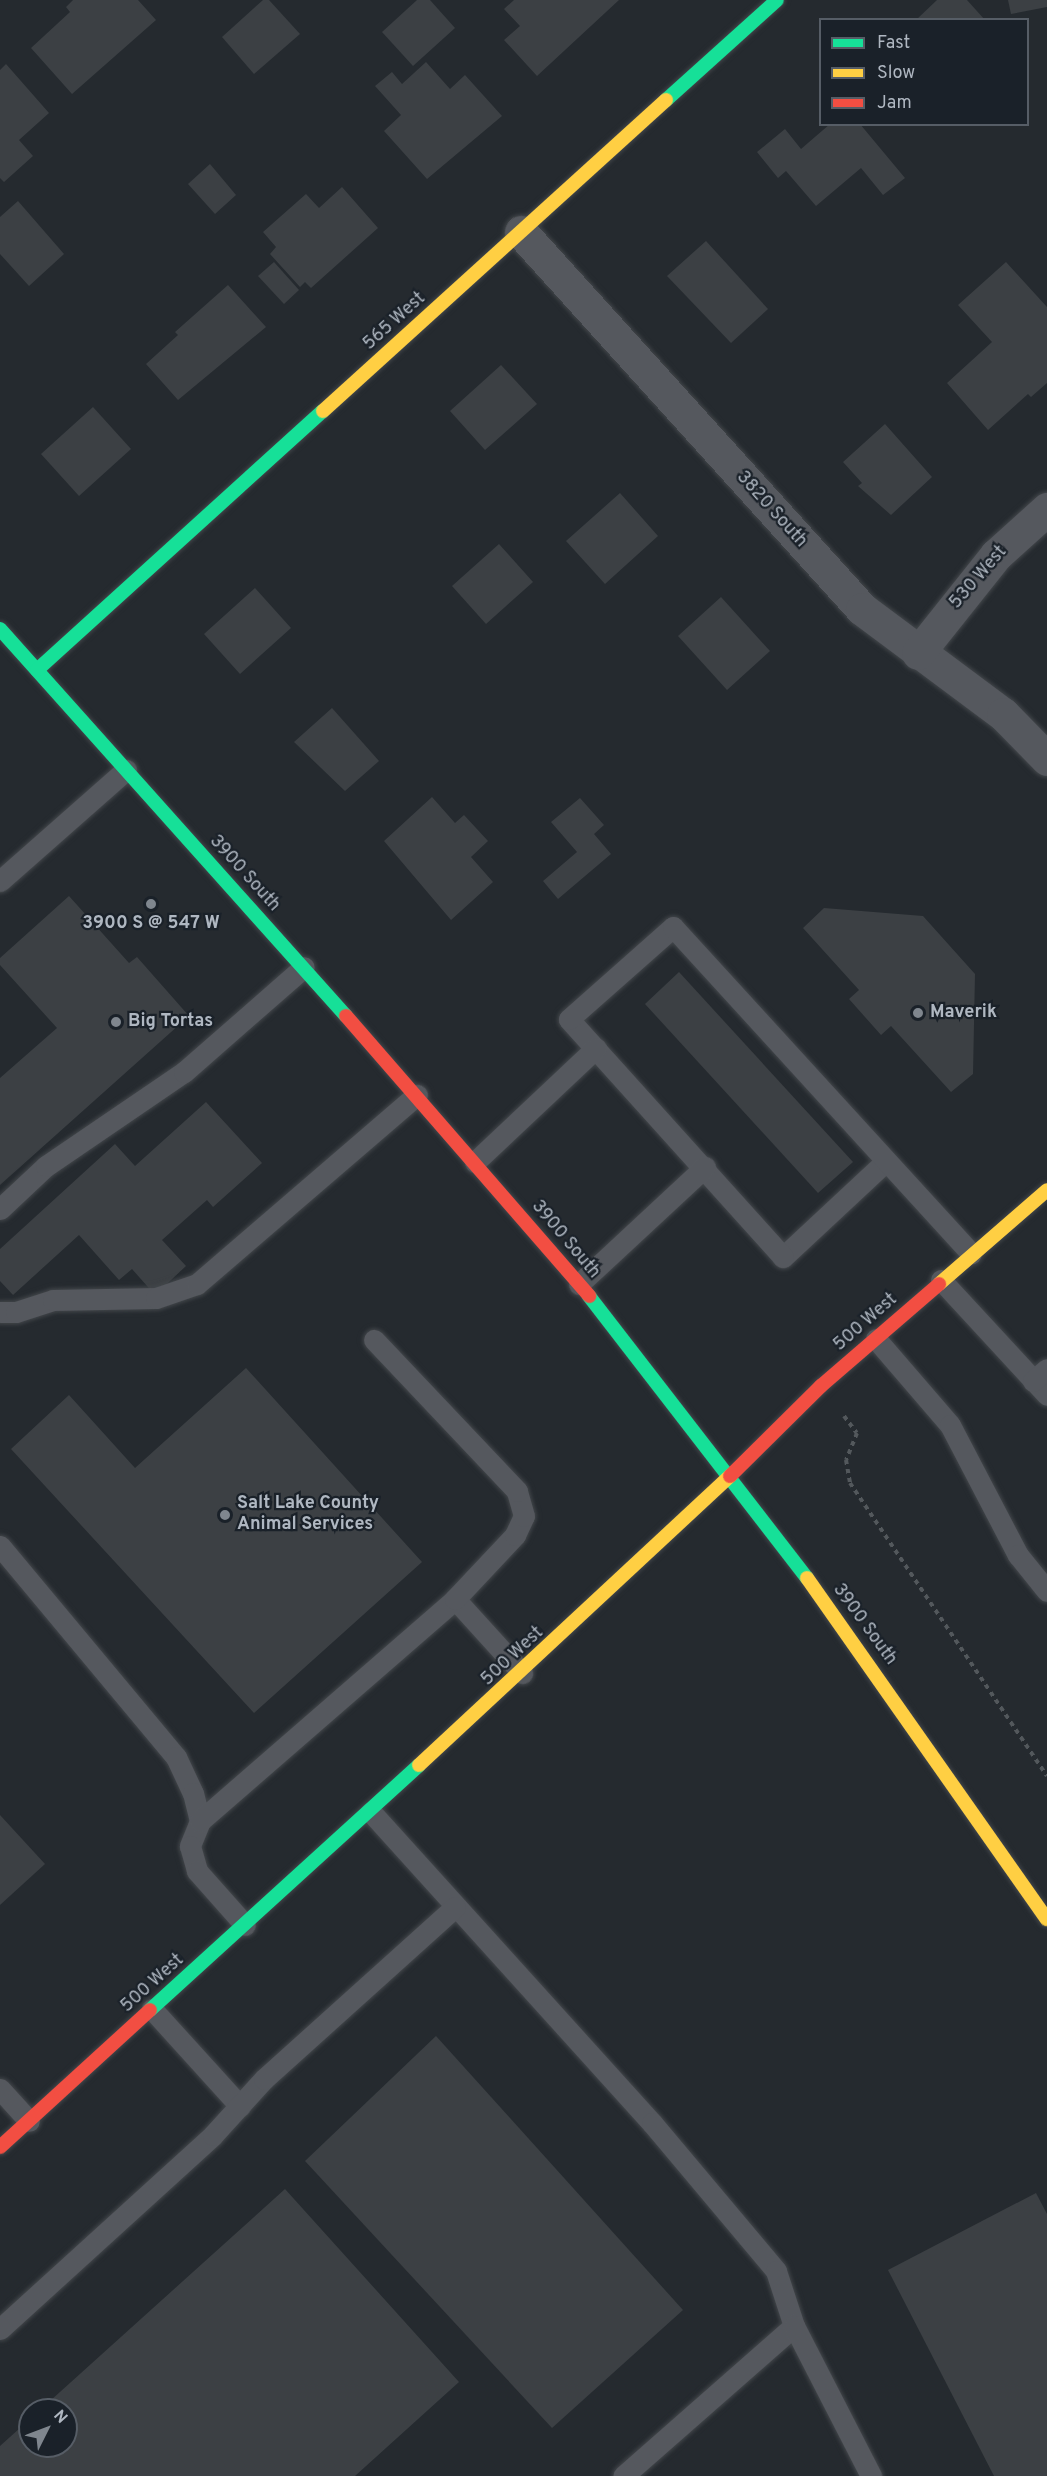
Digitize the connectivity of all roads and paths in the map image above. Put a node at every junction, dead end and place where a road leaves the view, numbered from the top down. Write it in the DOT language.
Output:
graph roads {
  1 [pos="777,0"];
  2 [pos="521,232"];
  3 [pos="1047,509"];
  4 [pos="0,629"];
  5 [pos="918,653"];
  6 [pos="37,670"];
  7 [pos="1047,759"];
  8 [pos="126,770"];
  9 [pos="0,881"];
  10 [pos="304,967"];
  11 [pos="596,1048"];
  12 [pos="417,1095"];
  13 [pos="886,1161"];
  14 [pos="475,1162"];
  15 [pos="705,1167"];
  16 [pos="1047,1190"];
  17 [pos="0,1209"];
  18 [pos="971,1253"];
  19 [pos="941,1280"];
  20 [pos="579,1284"];
  21 [pos="0,1312"];
  22 [pos="876,1339"];
  23 [pos="374,1340"];
  24 [pos="1042,1382"];
  25 [pos="853,1426"];
  26 [pos="730,1476"];
  27 [pos="0,1546"];
  28 [pos="1047,1591"];
  29 [pos="455,1599"];
  30 [pos="522,1673"];
  31 [pos="1047,1776"];
  32 [pos="371,1812"];
  33 [pos="200,1821"];
  34 [pos="455,1906"];
  35 [pos="1047,1918"];
  36 [pos="245,1925"];
  37 [pos="152,2009"];
  38 [pos="0,2089"];
  39 [pos="240,2106"];
  40 [pos="29,2121"];
  41 [pos="0,2147"];
  42 [pos="794,2326"];
  43 [pos="0,2329"];
  44 [pos="622,2476"];
  45 [pos="871,2476"];
  1 -- 2 [label="main road, 565 West"];
  2 -- 5 [label="street, 3820 South"];
  2 -- 6 [label="main road, 565 West"];
  3 -- 5 [label="street, 530 West"];
  4 -- 6 [label="main road, 3900 South"];
  5 -- 7 [label="street, 3820 South"];
  6 -- 8 [label="main road, 3900 South"];
  8 -- 9 [label="lane"];
  8 -- 10 [label="main road, 3900 South"];
  10 -- 12 [label="main road, 3900 South"];
  10 -- 17 [label="lane"];
  11 -- 13 [label="lane"];
  11 -- 14 [label="lane"];
  11 -- 15 [label="lane"];
  12 -- 14 [label="main road, 3900 South"];
  12 -- 21 [label="lane"];
  13 -- 15 [label="lane"];
  13 -- 18 [label="lane"];
  14 -- 20 [label="main road, 3900 South"];
  15 -- 20 [label="lane"];
  16 -- 18 [label="main road, 500 West"];
  18 -- 19 [label="main road, 500 West"];
  19 -- 22 [label="main road, 500 West"];
  19 -- 24 [label="lane"];
  20 -- 26 [label="main road, 3900 South"];
  22 -- 26 [label="main road, 500 West"];
  22 -- 28 [label="lane"];
  23 -- 29 [label="lane"];
  25 -- 31 [label="path"];
  26 -- 30 [label="main road, 500 West"];
  26 -- 35 [label="main road, 3900 South"];
  27 -- 33 [label="lane"];
  29 -- 30 [label="lane"];
  29 -- 33 [label="lane"];
  30 -- 32 [label="main road, 500 West"];
  32 -- 34 [label="lane"];
  32 -- 36 [label="main road, 500 West"];
  33 -- 36 [label="lane"];
  34 -- 39 [label="lane"];
  34 -- 42 [label="lane"];
  36 -- 37 [label="main road, 500 West"];
  37 -- 39 [label="lane"];
  37 -- 40 [label="main road, 500 West"];
  38 -- 40 [label="lane"];
  39 -- 43 [label="lane"];
  40 -- 41 [label="main road, 500 West"];
  42 -- 44 [label="lane"];
  42 -- 45 [label="lane"];
}
